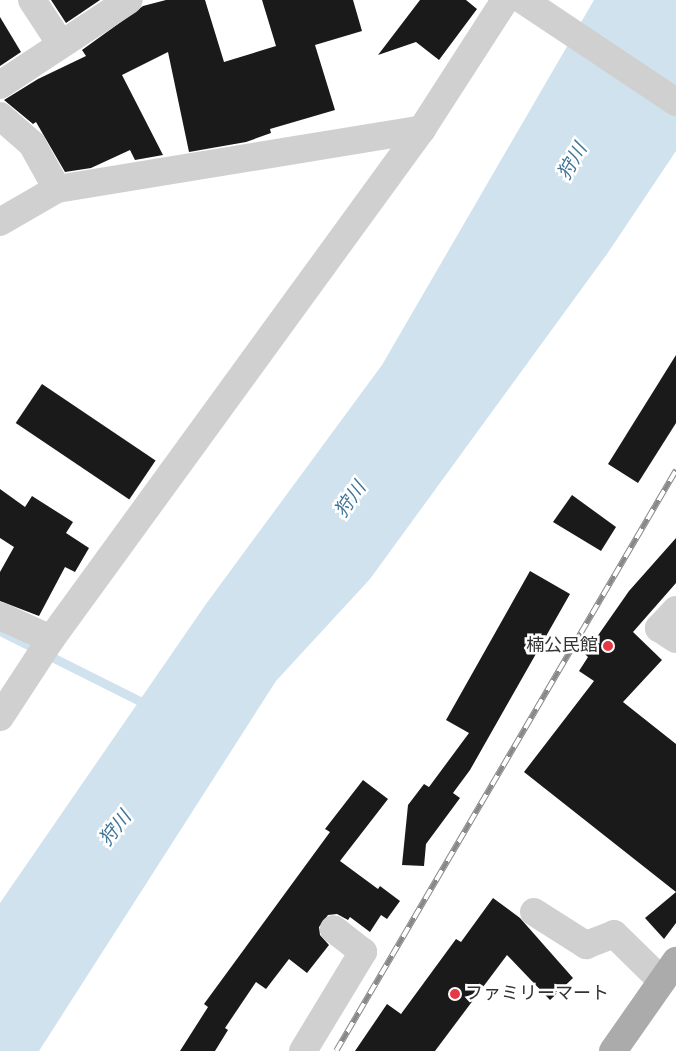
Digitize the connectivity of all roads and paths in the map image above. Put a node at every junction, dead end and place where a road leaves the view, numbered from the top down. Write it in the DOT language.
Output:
graph roads {
  1 [pos="32,0"];
  2 [pos="129,0"];
  3 [pos="505,0"];
  4 [pos="523,0"];
  5 [pos="60,43"];
  6 [pos="0,85"];
  7 [pos="676,102"];
  8 [pos="0,116"];
  9 [pos="422,129"];
  10 [pos="57,189"];
  11 [pos="0,222"];
  12 [pos="676,610"];
  13 [pos="0,616"];
  14 [pos="51,639"];
  15 [pos="676,639"];
  16 [pos="0,717"];
  17 [pos="534,912"];
  18 [pos="334,929"];
  19 [pos="669,971"];
  20 [pos="303,1051"];
  21 [pos="613,1051"];
  1 -- 5 [label="street"];
  2 -- 5 [label="street"];
  3 -- 9 [label="street"];
  4 -- 7 [label="street"];
  5 -- 6 [label="street"];
  8 -- 10 [label="street"];
  9 -- 10 [label="street"];
  9 -- 14 [label="street"];
  10 -- 11 [label="street"];
  12 -- 15 [label="street"];
  13 -- 14 [label="street"];
  14 -- 16 [label="street"];
  17 -- 19 [label="street"];
  18 -- 20 [label="street"];
  19 -- 21 [label="main road"];
}
